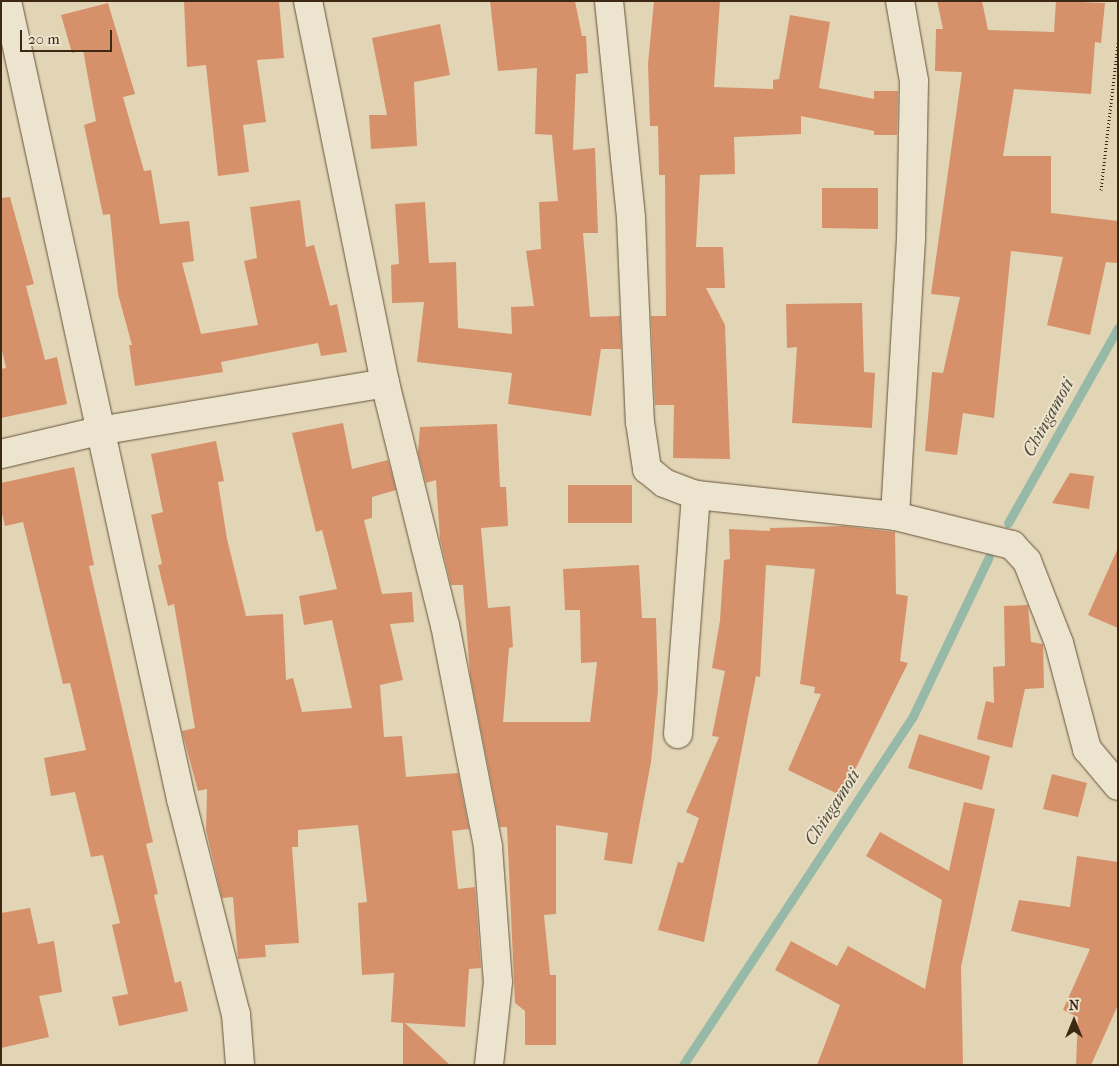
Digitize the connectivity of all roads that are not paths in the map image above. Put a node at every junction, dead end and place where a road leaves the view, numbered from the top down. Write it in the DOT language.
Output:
graph roads {
  1 [pos="7,1"];
  2 [pos="308,1"];
  3 [pos="609,1"];
  4 [pos="900,1"];
  5 [pos="384,383"];
  6 [pos="99,430"];
  7 [pos="1,454"];
  8 [pos="696,495"];
  9 [pos="895,516"];
  10 [pos="678,734"];
  11 [pos="1118,786"];
  12 [pos="240,1065"];
  13 [pos="489,1065"];
  1 -- 6 [label="street"];
  2 -- 5 [label="street"];
  3 -- 8 [label="street"];
  4 -- 9 [label="street"];
  5 -- 6 [label="street"];
  5 -- 13 [label="street"];
  6 -- 7 [label="street"];
  6 -- 12 [label="street"];
  8 -- 9 [label="street"];
  8 -- 10 [label="street"];
  9 -- 11 [label="street"];
}
